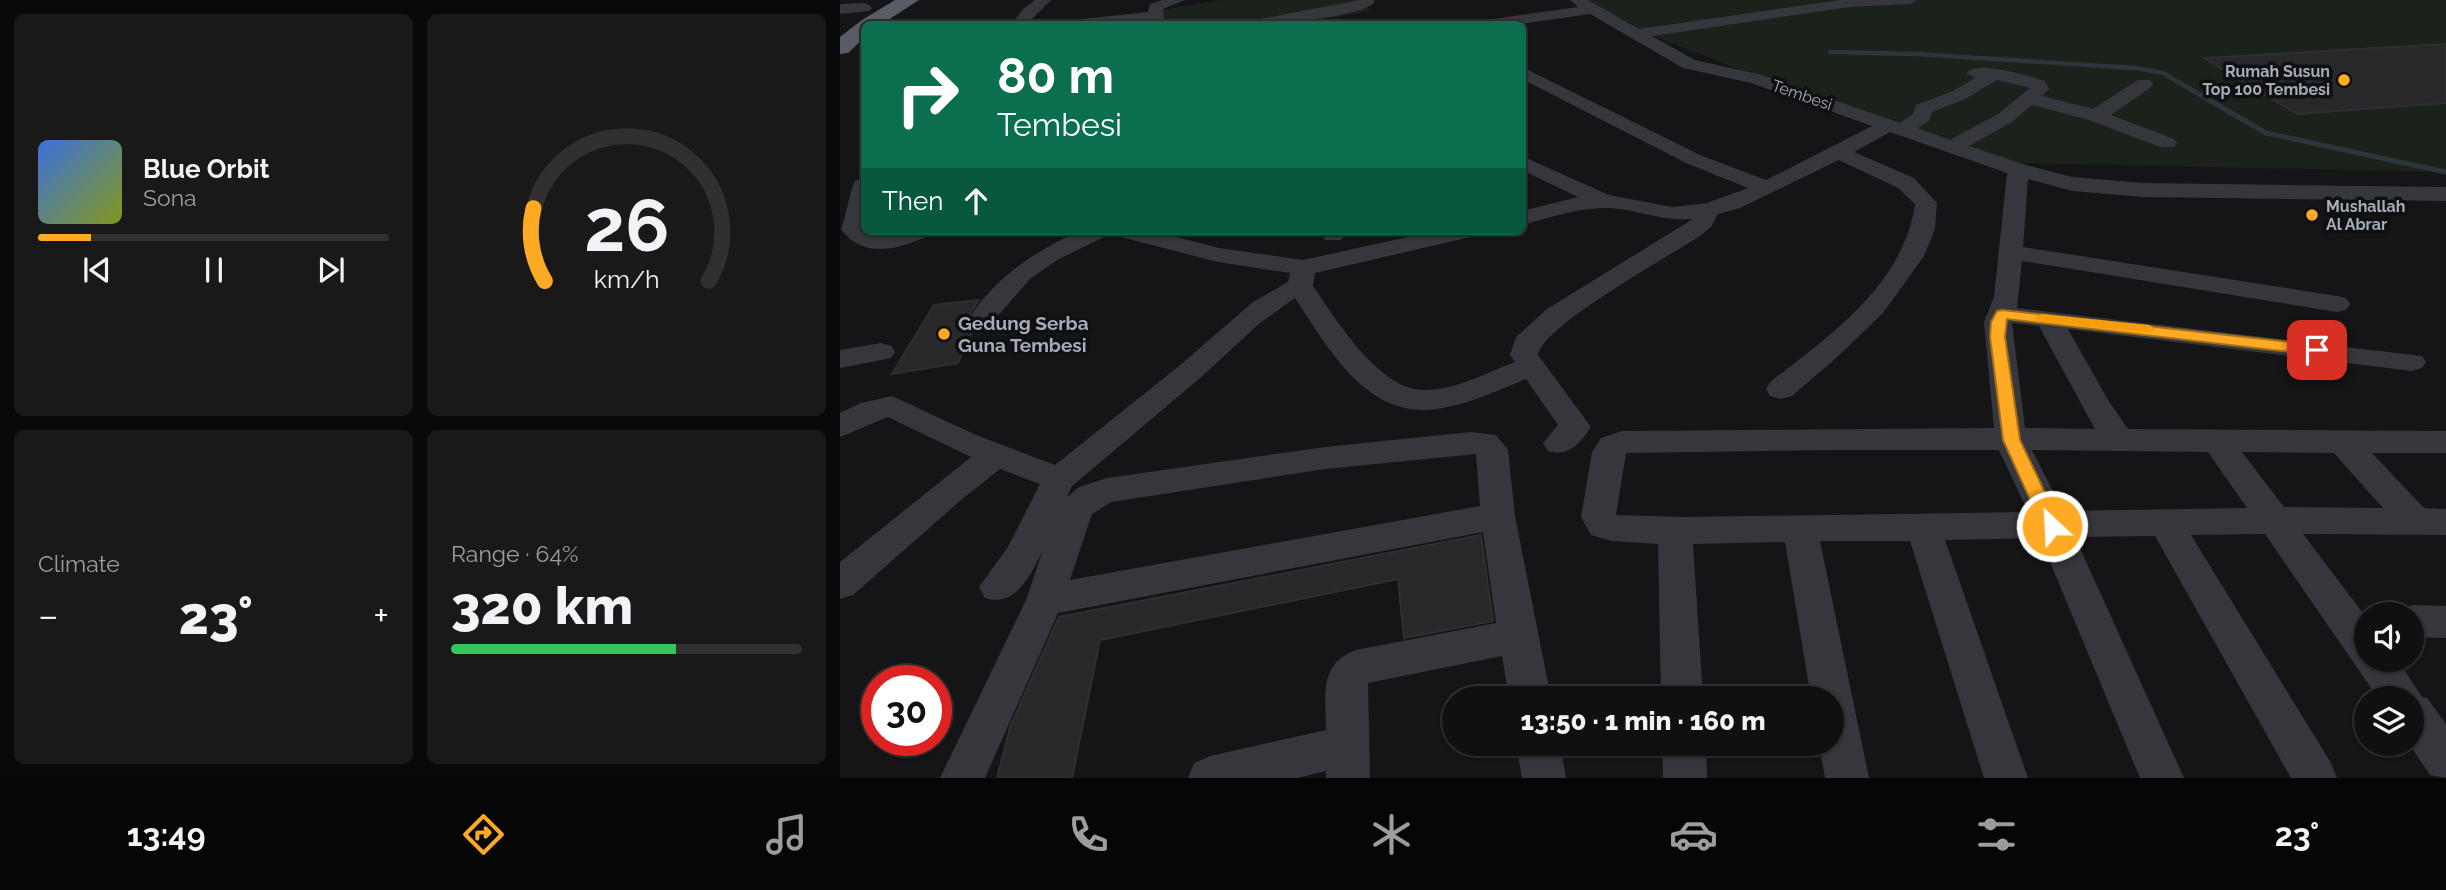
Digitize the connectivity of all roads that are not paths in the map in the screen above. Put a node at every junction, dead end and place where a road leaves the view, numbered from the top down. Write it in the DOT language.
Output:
graph roads {
  1 [pos="909,0"];
  2 [pos="1044,0"];
  3 [pos="1178,0"];
  4 [pos="1367,0"];
  5 [pos="1764,0"];
  6 [pos="1910,0"];
  7 [pos="1592,4"];
  8 [pos="840,9"];
  9 [pos="1778,13"];
  10 [pos="869,15"];
  11 [pos="1157,20"];
  12 [pos="1021,21"];
  13 [pos="1138,21"];
  14 [pos="1276,21"];
  15 [pos="1508,21"];
  16 [pos="840,24"];
  17 [pos="861,24"];
  18 [pos="1635,34"];
  19 [pos="840,48"];
  20 [pos="1526,74"];
  21 [pos="2144,84"];
  22 [pos="2031,99"];
  23 [pos="2096,116"];
  24 [pos="1895,127"];
  25 [pos="2166,143"];
  26 [pos="1952,146"];
  27 [pos="1840,153"];
  28 [pos="1526,164"];
  29 [pos="2018,170"];
  30 [pos="1765,187"];
  31 [pos="861,190"];
  32 [pos="2446,194"];
  33 [pos="1604,201"];
  34 [pos="1709,210"];
  35 [pos="849,214"];
  36 [pos="1526,217"];
  37 [pos="910,235"];
  38 [pos="1090,235"];
  39 [pos="1141,235"];
  40 [pos="1451,235"];
  41 [pos="2010,252"];
  42 [pos="1301,277"];
  43 [pos="2337,304"];
  44 [pos="985,314"];
  45 [pos="2002,314"];
  46 [pos="2049,319"];
  47 [pos="881,352"];
  48 [pos="840,359"];
  49 [pos="2412,362"];
  50 [pos="1533,366"];
  51 [pos="1780,389"];
  52 [pos="2107,423"];
  53 [pos="840,425"];
  54 [pos="2011,440"];
  55 [pos="2217,441"];
  56 [pos="2343,442"];
  57 [pos="2446,442"];
  58 [pos="1559,443"];
  59 [pos="996,456"];
  60 [pos="1059,479"];
  61 [pos="1498,516"];
  62 [pos="2165,522"];
  63 [pos="2431,522"];
  64 [pos="2276,523"];
  65 [pos="2052,526"];
  66 [pos="1800,528"];
  67 [pos="1924,529"];
  68 [pos="1675,530"];
  69 [pos="840,584"];
  70 [pos="998,587"];
  71 [pos="1045,600"];
  72 [pos="2424,621"];
  73 [pos="2446,622"];
  74 [pos="2354,623"];
  75 [pos="1518,636"];
  76 [pos="1528,686"];
  77 [pos="1682,686"];
  78 [pos="1830,686"];
  79 [pos="2424,729"];
  80 [pos="1540,756"];
  81 [pos="1684,756"];
  82 [pos="1843,756"];
  83 [pos="2446,761"];
  84 [pos="1347,762"];
  85 [pos="962,778"];
  86 [pos="1210,778"];
  87 [pos="1544,778"];
  88 [pos="1685,778"];
  89 [pos="1847,778"];
  90 [pos="2006,778"];
  91 [pos="2162,778"];
  92 [pos="2315,778"];
  1 -- 10 [label="highway"];
  2 -- 12 [label="street"];
  3 -- 11 [label="street"];
  4 -- 14 [label="street"];
  5 -- 9 [label="street"];
  6 -- 9 [label="street"];
  7 -- 15 [label="street, Tembesi"];
  7 -- 18 [label="street, Tembesi"];
  8 -- 10 [label="street"];
  9 -- 18 [label="street"];
  10 -- 16 [label="highway"];
  11 -- 13 [label="street"];
  17 -- 19 [label="highway"];
  18 -- 24 [label="street, Tembesi"];
  20 -- 30 [label="street"];
  21 -- 23 [label="street"];
  22 -- 23 [label="street"];
  22 -- 24 [label="street"];
  22 -- 26 [label="street"];
  23 -- 25 [label="street"];
  24 -- 26 [label="street, Tembesi"];
  24 -- 27 [label="street"];
  26 -- 29 [label="street, Tembesi"];
  27 -- 30 [label="street"];
  27 -- 51 [label="street"];
  28 -- 33 [label="street"];
  29 -- 32 [label="street, Tembesi"];
  29 -- 41 [label="street"];
  30 -- 34 [label="street"];
  31 -- 35 [label="street"];
  33 -- 34 [label="street"];
  33 -- 36 [label="street"];
  34 -- 50 [label="street"];
  35 -- 37 [label="street"];
  38 -- 44 [label="street"];
  39 -- 42 [label="street"];
  40 -- 42 [label="street"];
  41 -- 43 [label="street"];
  41 -- 45 [label="street"];
  42 -- 50 [label="street"];
  42 -- 60 [label="street"];
  45 -- 46 [label="street"];
  45 -- 54 [label="street"];
  46 -- 49 [label="street"];
  46 -- 52 [label="street"];
  47 -- 48 [label="street"];
  50 -- 58 [label="street"];
  52 -- 54 [label="street"];
  52 -- 55 [label="street"];
  53 -- 59 [label="street"];
  54 -- 65 [label="street"];
  54 -- 68 [label="street"];
  55 -- 56 [label="street"];
  55 -- 64 [label="street"];
  56 -- 57 [label="street"];
  56 -- 63 [label="street"];
  59 -- 60 [label="street"];
  59 -- 69 [label="street"];
  60 -- 70 [label="street"];
  61 -- 71 [label="street"];
  61 -- 71 [label="street"];
  61 -- 75 [label="street"];
  62 -- 64 [label="street"];
  62 -- 65 [label="street"];
  62 -- 92 [label="street"];
  63 -- 64 [label="street"];
  64 -- 74 [label="street"];
  65 -- 67 [label="street"];
  65 -- 91 [label="street"];
  66 -- 67 [label="street"];
  66 -- 68 [label="street"];
  66 -- 78 [label="street"];
  67 -- 90 [label="street"];
  68 -- 77 [label="street"];
  71 -- 85 [label="street"];
  72 -- 73 [label="street"];
  75 -- 76 [label="street"];
  75 -- 84 [label="street"];
  79 -- 83 [label="street"];
  80 -- 87 [label="street"];
  81 -- 88 [label="street"];
  82 -- 89 [label="street"];
  84 -- 86 [label="street"];
}
